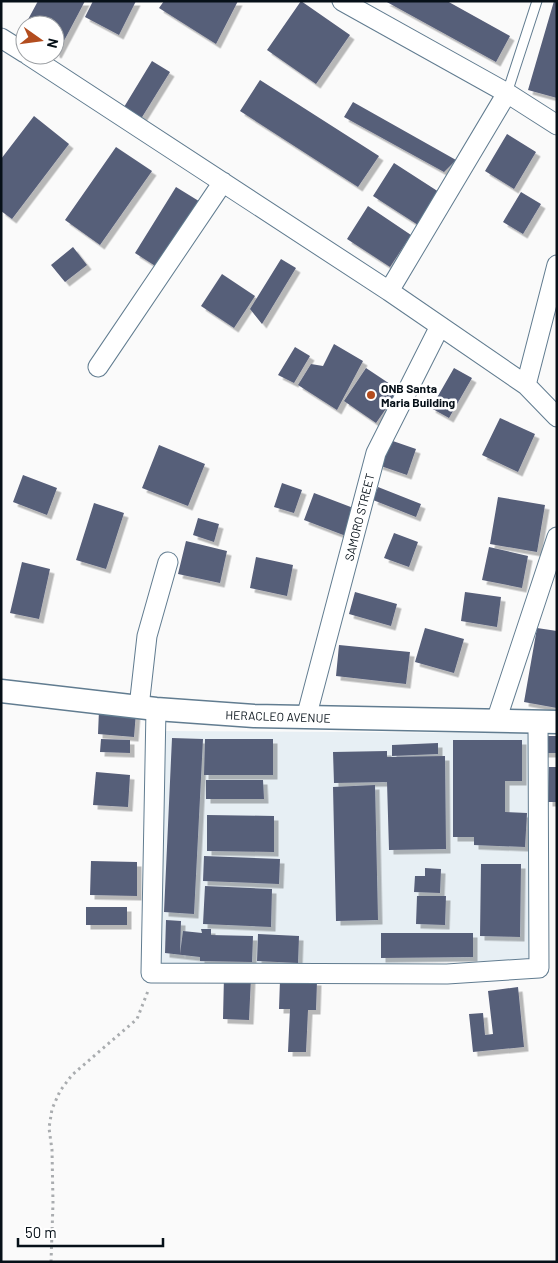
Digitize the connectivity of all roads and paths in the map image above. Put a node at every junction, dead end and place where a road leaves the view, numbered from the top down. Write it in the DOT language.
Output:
graph roads {
  1 [pos="342,1"];
  2 [pos="537,1"];
  3 [pos="1,38"];
  4 [pos="15,47"];
  5 [pos="43,65"];
  6 [pos="507,93"];
  7 [pos="557,124"];
  8 [pos="223,182"];
  9 [pos="557,265"];
  10 [pos="389,291"];
  11 [pos="440,326"];
  12 [pos="98,367"];
  13 [pos="526,385"];
  14 [pos="557,417"];
  15 [pos="557,537"];
  16 [pos="168,562"];
  17 [pos="1,691"];
  18 [pos="147,708"];
  19 [pos="306,718"];
  20 [pos="496,721"];
  21 [pos="547,722"];
  22 [pos="150,973"];
  23 [pos="51,1262"];
  1 -- 6 [label="street"];
  2 -- 6 [label="lane"];
  3 -- 4 [label="street"];
  5 -- 8 [label="street"];
  6 -- 7 [label="street"];
  6 -- 10 [label="street"];
  8 -- 10 [label="street"];
  8 -- 12 [label="street"];
  9 -- 13 [label="street"];
  10 -- 11 [label="street"];
  11 -- 13 [label="street"];
  11 -- 19 [label="street, SAMORO STREET"];
  13 -- 14 [label="street"];
  15 -- 20 [label="street"];
  16 -- 18 [label="street"];
  17 -- 18 [label="street, HERACLEO AVENUE"];
  18 -- 19 [label="street, HERACLEO AVENUE"];
  18 -- 22 [label="street"];
  19 -- 20 [label="street, HERACLEO AVENUE"];
  20 -- 21 [label="street, HERACLEO AVENUE"];
  21 -- 22 [label="street"];
  22 -- 23 [label="path"];
}
